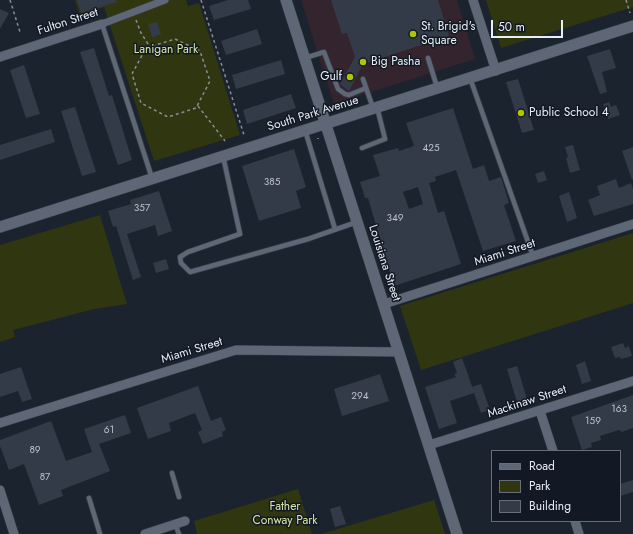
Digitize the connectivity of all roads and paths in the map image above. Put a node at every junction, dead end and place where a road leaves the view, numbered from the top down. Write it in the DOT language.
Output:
graph roads {
  1 [pos="10,0"];
  2 [pos="165,0"];
  3 [pos="201,0"];
  4 [pos="286,0"];
  5 [pos="473,0"];
  6 [pos="626,0"];
  7 [pos="630,13"];
  8 [pos="102,24"];
  9 [pos="633,26"];
  10 [pos="138,27"];
  11 [pos="20,32"];
  12 [pos="150,46"];
  13 [pos="0,56"];
  14 [pos="305,58"];
  15 [pos="428,58"];
  16 [pos="496,71"];
  17 [pos="470,78"];
  18 [pos="363,79"];
  19 [pos="366,88"];
  20 [pos="437,88"];
  21 [pos="198,106"];
  22 [pos="375,108"];
  23 [pos="325,123"];
  24 [pos="305,129"];
  25 [pos="244,135"];
  26 [pos="225,141"];
  27 [pos="362,148"];
  28 [pos="222,156"];
  29 [pos="152,178"];
  30 [pos="357,222"];
  31 [pos="633,224"];
  32 [pos="0,227"];
  33 [pos="335,229"];
  34 [pos="533,256"];
  35 [pos="384,304"];
  36 [pos="400,352"];
  37 [pos="633,381"];
  38 [pos="540,411"];
  39 [pos="0,423"];
  40 [pos="429,445"];
  41 [pos="553,450"];
  42 [pos="172,473"];
  43 [pos="0,490"];
  44 [pos="179,497"];
  45 [pos="89,498"];
  46 [pos="185,521"];
  47 [pos="575,522"];
  48 [pos="175,524"];
  49 [pos="156,532"];
  50 [pos="14,534"];
  51 [pos="100,534"];
  52 [pos="145,534"];
  53 [pos="179,534"];
  54 [pos="457,534"];
  55 [pos="579,534"];
  1 -- 11 [label="path"];
  2 -- 8 [label="street, Fulton Street"];
  3 -- 25 [label="path"];
  4 -- 14 [label="street, Louisiana Street"];
  5 -- 16 [label="street"];
  6 -- 7 [label="path"];
  8 -- 13 [label="street, Fulton Street"];
  8 -- 29 [label="lane"];
  9 -- 16 [label="street, South Park Avenue"];
  10 -- 12 [label="path"];
  12 -- 21 [label="path"];
  12 -- 21 [label="path"];
  14 -- 19 [label="lane"];
  14 -- 23 [label="street, Louisiana Street"];
  15 -- 20 [label="lane"];
  16 -- 17 [label="street, South Park Avenue"];
  17 -- 20 [label="street, South Park Avenue"];
  17 -- 34 [label="lane"];
  18 -- 19 [label="lane"];
  19 -- 22 [label="lane"];
  20 -- 22 [label="street, South Park Avenue"];
  21 -- 26 [label="path"];
  22 -- 23 [label="street, South Park Avenue"];
  22 -- 27 [label="lane"];
  23 -- 24 [label="street, South Park Avenue"];
  23 -- 30 [label="street, Louisiana Street"];
  24 -- 28 [label="street, South Park Avenue"];
  24 -- 33 [label="lane"];
  28 -- 29 [label="street, South Park Avenue"];
  28 -- 33 [label="lane"];
  29 -- 32 [label="street, South Park Avenue"];
  30 -- 33 [label="lane"];
  30 -- 35 [label="street, Louisiana Street"];
  31 -- 34 [label="street, Miami Street"];
  34 -- 35 [label="street, Miami Street"];
  35 -- 36 [label="street, Louisiana Street"];
  36 -- 39 [label="street, Miami Street"];
  36 -- 40 [label="street, Louisiana Street"];
  37 -- 38 [label="street, Mackinaw Street"];
  38 -- 40 [label="street, Mackinaw Street"];
  38 -- 41 [label="street"];
  40 -- 54 [label="street, Louisiana Street"];
  42 -- 44 [label="lane"];
  43 -- 50 [label="street"];
  45 -- 51 [label="lane"];
  46 -- 48 [label="street"];
  47 -- 55 [label="street"];
  48 -- 49 [label="street"];
  48 -- 53 [label="lane"];
  49 -- 52 [label="street"];
}
